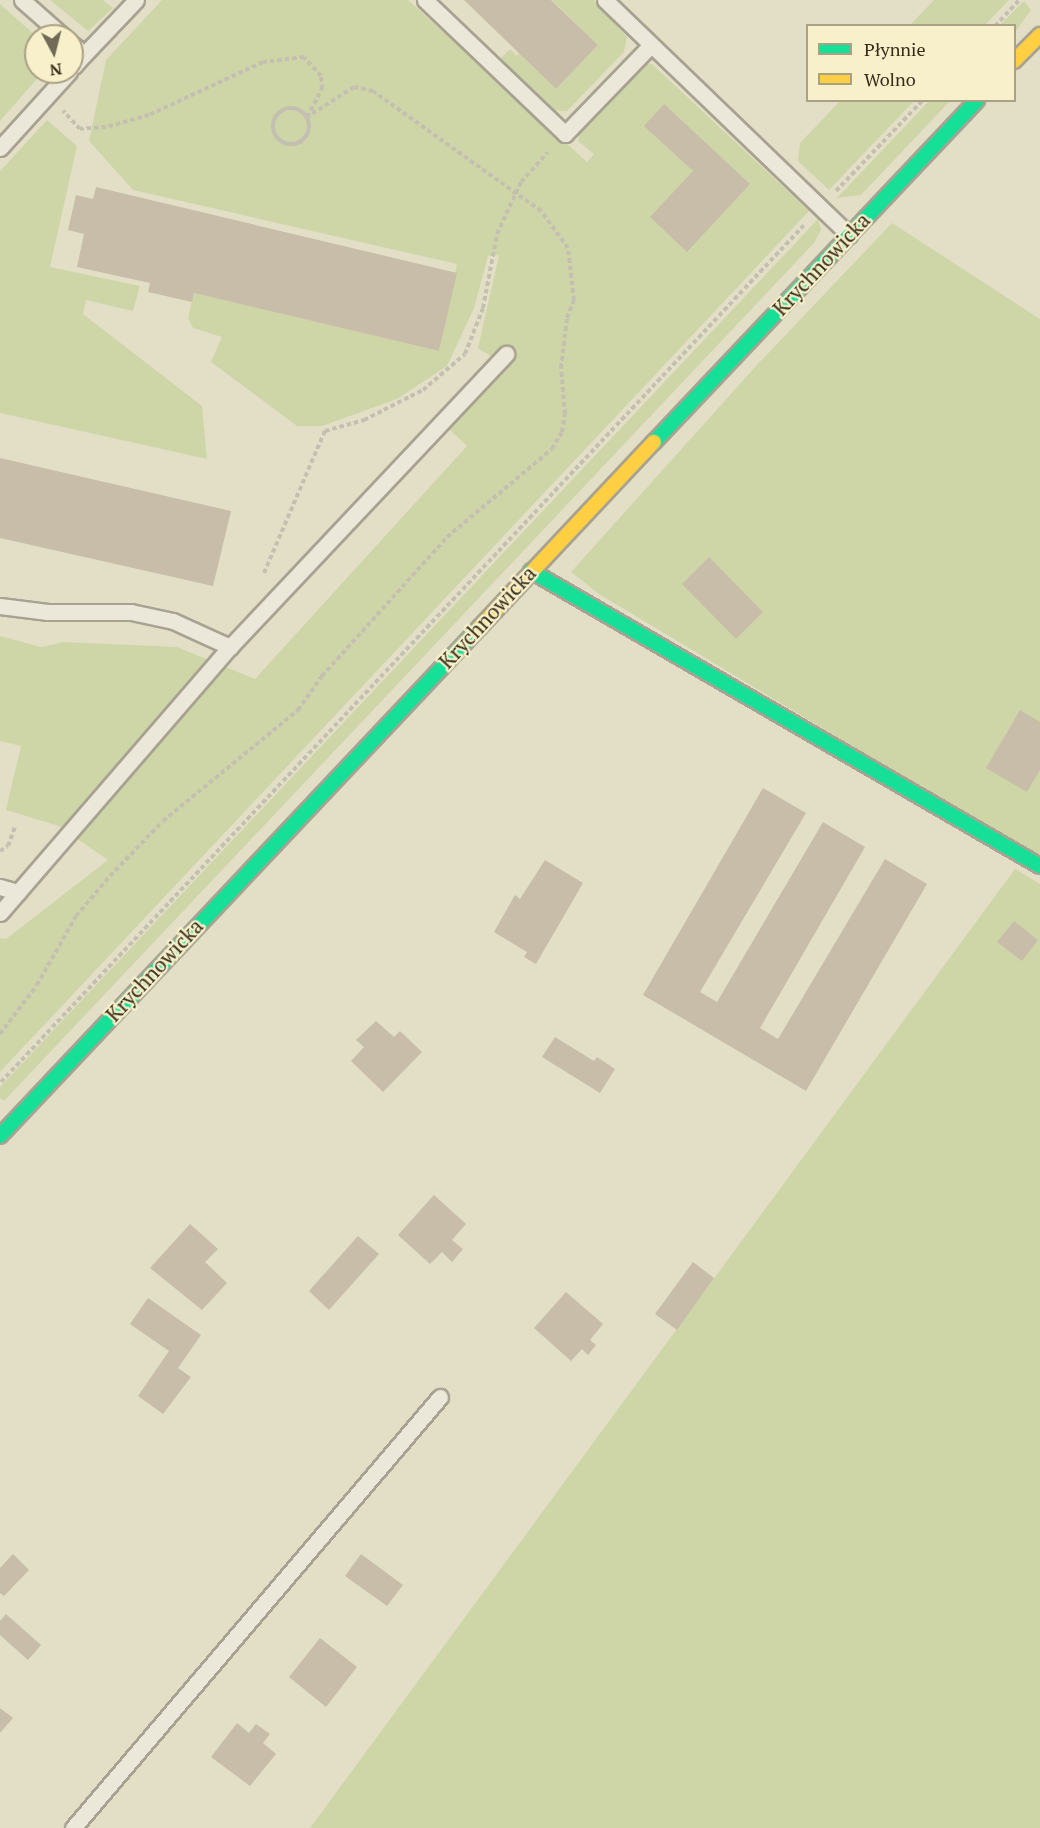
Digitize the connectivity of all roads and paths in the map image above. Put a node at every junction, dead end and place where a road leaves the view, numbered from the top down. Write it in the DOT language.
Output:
graph roads {
  1 [pos="22,0"];
  2 [pos="136,0"];
  3 [pos="425,0"];
  4 [pos="605,0"];
  5 [pos="1019,0"];
  6 [pos="49,24"];
  7 [pos="997,24"];
  8 [pos="1040,35"];
  9 [pos="651,45"];
  10 [pos="84,55"];
  11 [pos="1016,59"];
  12 [pos="58,84"];
  13 [pos="48,95"];
  14 [pos="921,102"];
  15 [pos="975,102"];
  16 [pos="308,117"];
  17 [pos="565,134"];
  18 [pos="0,148"];
  19 [pos="516,193"];
  20 [pos="819,209"];
  21 [pos="849,235"];
  22 [pos="506,354"];
  23 [pos="531,571"];
  24 [pos="257,580"];
  25 [pos="0,606"];
  26 [pos="230,647"];
  27 [pos="15,827"];
  28 [pos="0,851"];
  29 [pos="1040,866"];
  30 [pos="0,886"];
  31 [pos="18,892"];
  32 [pos="0,913"];
  33 [pos="0,1034"];
  34 [pos="0,1083"];
  35 [pos="0,1136"];
  36 [pos="440,1397"];
  37 [pos="73,1828"];
  1 -- 6 [label="lane"];
  2 -- 10 [label="lane"];
  3 -- 17 [label="lane"];
  4 -- 9 [label="lane"];
  5 -- 7 [label="path"];
  8 -- 11 [label="street"];
  9 -- 17 [label="lane"];
  9 -- 20 [label="lane"];
  12 -- 13 [label="lane"];
  13 -- 16 [label="path"];
  13 -- 18 [label="lane"];
  14 -- 20 [label="path"];
  15 -- 21 [label="street, Krychnowicka"];
  16 -- 16 [label="path"];
  16 -- 19 [label="path"];
  17 -- 19 [label="path"];
  19 -- 24 [label="path"];
  19 -- 33 [label="path"];
  20 -- 21 [label="lane"];
  20 -- 34 [label="path"];
  21 -- 23 [label="street, Krychnowicka"];
  22 -- 26 [label="lane"];
  23 -- 29 [label="street"];
  23 -- 35 [label="street, Krychnowicka"];
  25 -- 26 [label="lane"];
  26 -- 31 [label="lane"];
  27 -- 28 [label="path"];
  30 -- 31 [label="lane"];
  31 -- 32 [label="lane"];
  36 -- 37 [label="lane"];
}
